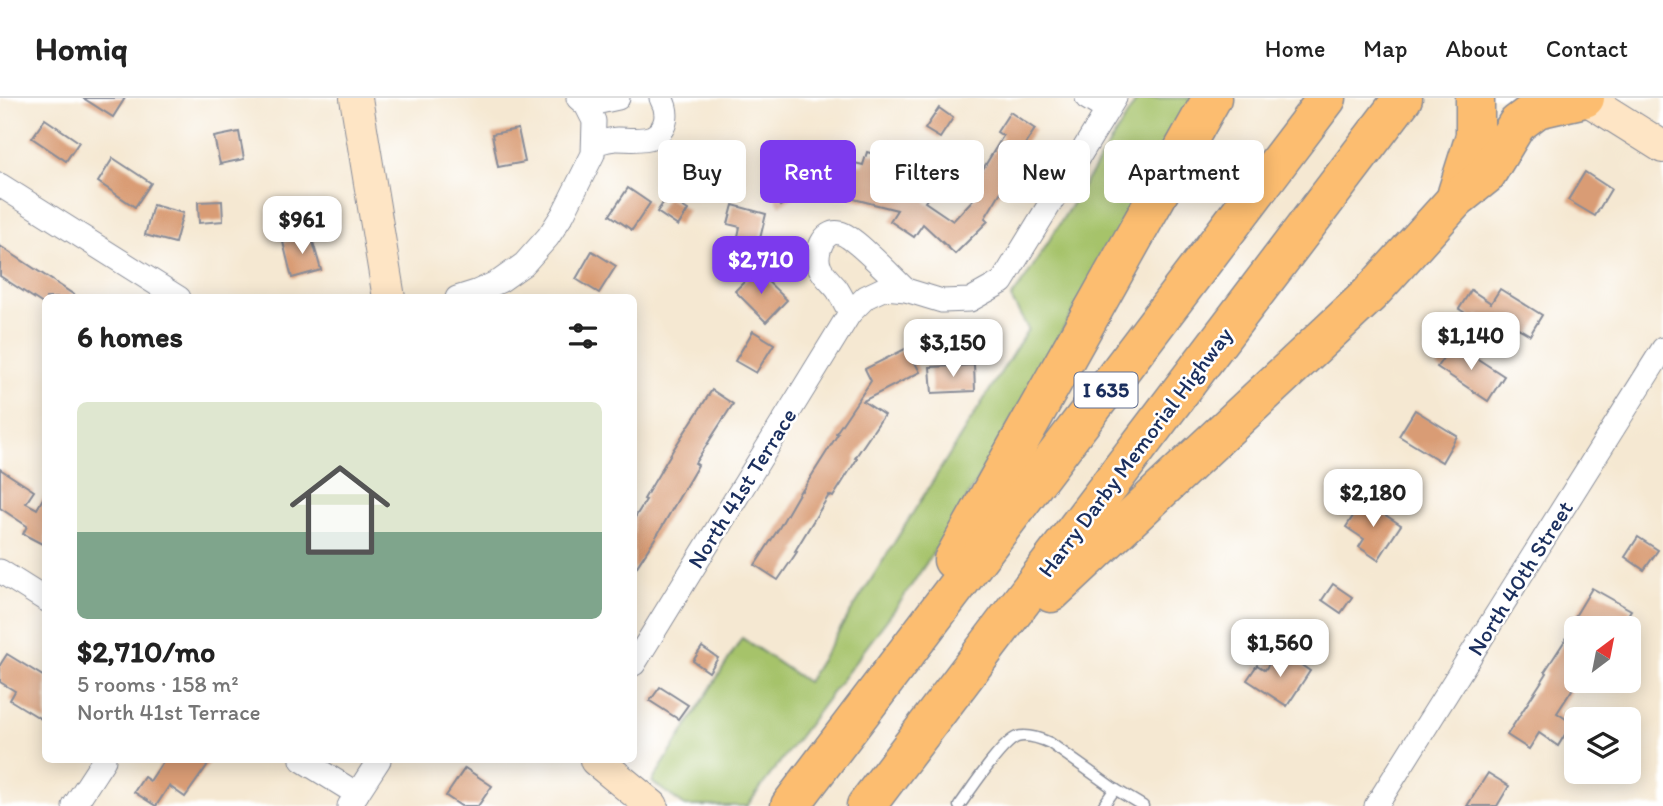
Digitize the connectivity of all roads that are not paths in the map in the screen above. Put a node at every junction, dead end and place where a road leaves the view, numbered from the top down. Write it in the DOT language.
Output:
graph roads {
  1 [pos="356,98"];
  2 [pos="618,98"];
  3 [pos="1087,98"];
  4 [pos="1212,98"];
  5 [pos="1327,98"];
  6 [pos="1403,98"];
  7 [pos="1475,98"];
  8 [pos="1585,98"];
  9 [pos="663,102"];
  10 [pos="1111,104"];
  11 [pos="588,117"];
  12 [pos="1663,147"];
  13 [pos="0,185"];
  14 [pos="1456,199"];
  15 [pos="906,290"];
  16 [pos="173,294"];
  17 [pos="388,294"];
  18 [pos="470,294"];
  19 [pos="850,313"];
  20 [pos="1663,349"];
  21 [pos="0,571"];
  22 [pos="42,597"];
  23 [pos="637,659"];
  24 [pos="973,666"];
  25 [pos="885,682"];
  26 [pos="102,763"];
  27 [pos="306,763"];
  28 [pos="377,763"];
  29 [pos="600,763"];
  30 [pos="1115,789"];
  31 [pos="353,800"];
  32 [pos="74,806"];
  33 [pos="652,806"];
  34 [pos="790,806"];
  35 [pos="866,806"];
  36 [pos="959,806"];
  37 [pos="1103,806"];
  38 [pos="1143,806"];
  39 [pos="1376,806"];
  1 -- 17 [label="main road"];
  2 -- 11 [label="street"];
  3 -- 10 [label="street"];
  4 -- 25 [label="highway"];
  5 -- 25 [label="highway, I 635"];
  6 -- 24 [label="highway, Harry Darby Memorial Highway / I 635"];
  7 -- 14 [label="highway"];
  8 -- 12 [label="main road"];
  8 -- 14 [label="highway"];
  9 -- 11 [label="street"];
  10 -- 15 [label="street, North 41st Terrace"];
  11 -- 18 [label="street"];
  13 -- 16 [label="street"];
  14 -- 24 [label="highway"];
  15 -- 19 [label="street, North 41st Terrace"];
  15 -- 19 [label="street, North 41st Terrace"];
  19 -- 23 [label="street, North 41st Terrace"];
  20 -- 39 [label="street, North 40th Street"];
  21 -- 22 [label="street"];
  24 -- 35 [label="highway, Harry Darby Memorial Highway / I 635"];
  25 -- 34 [label="highway, I 635"];
  26 -- 32 [label="street"];
  27 -- 31 [label="street"];
  28 -- 31 [label="street"];
  29 -- 33 [label="main road"];
  30 -- 36 [label="lane"];
  30 -- 37 [label="lane"];
  30 -- 38 [label="lane"];
}
